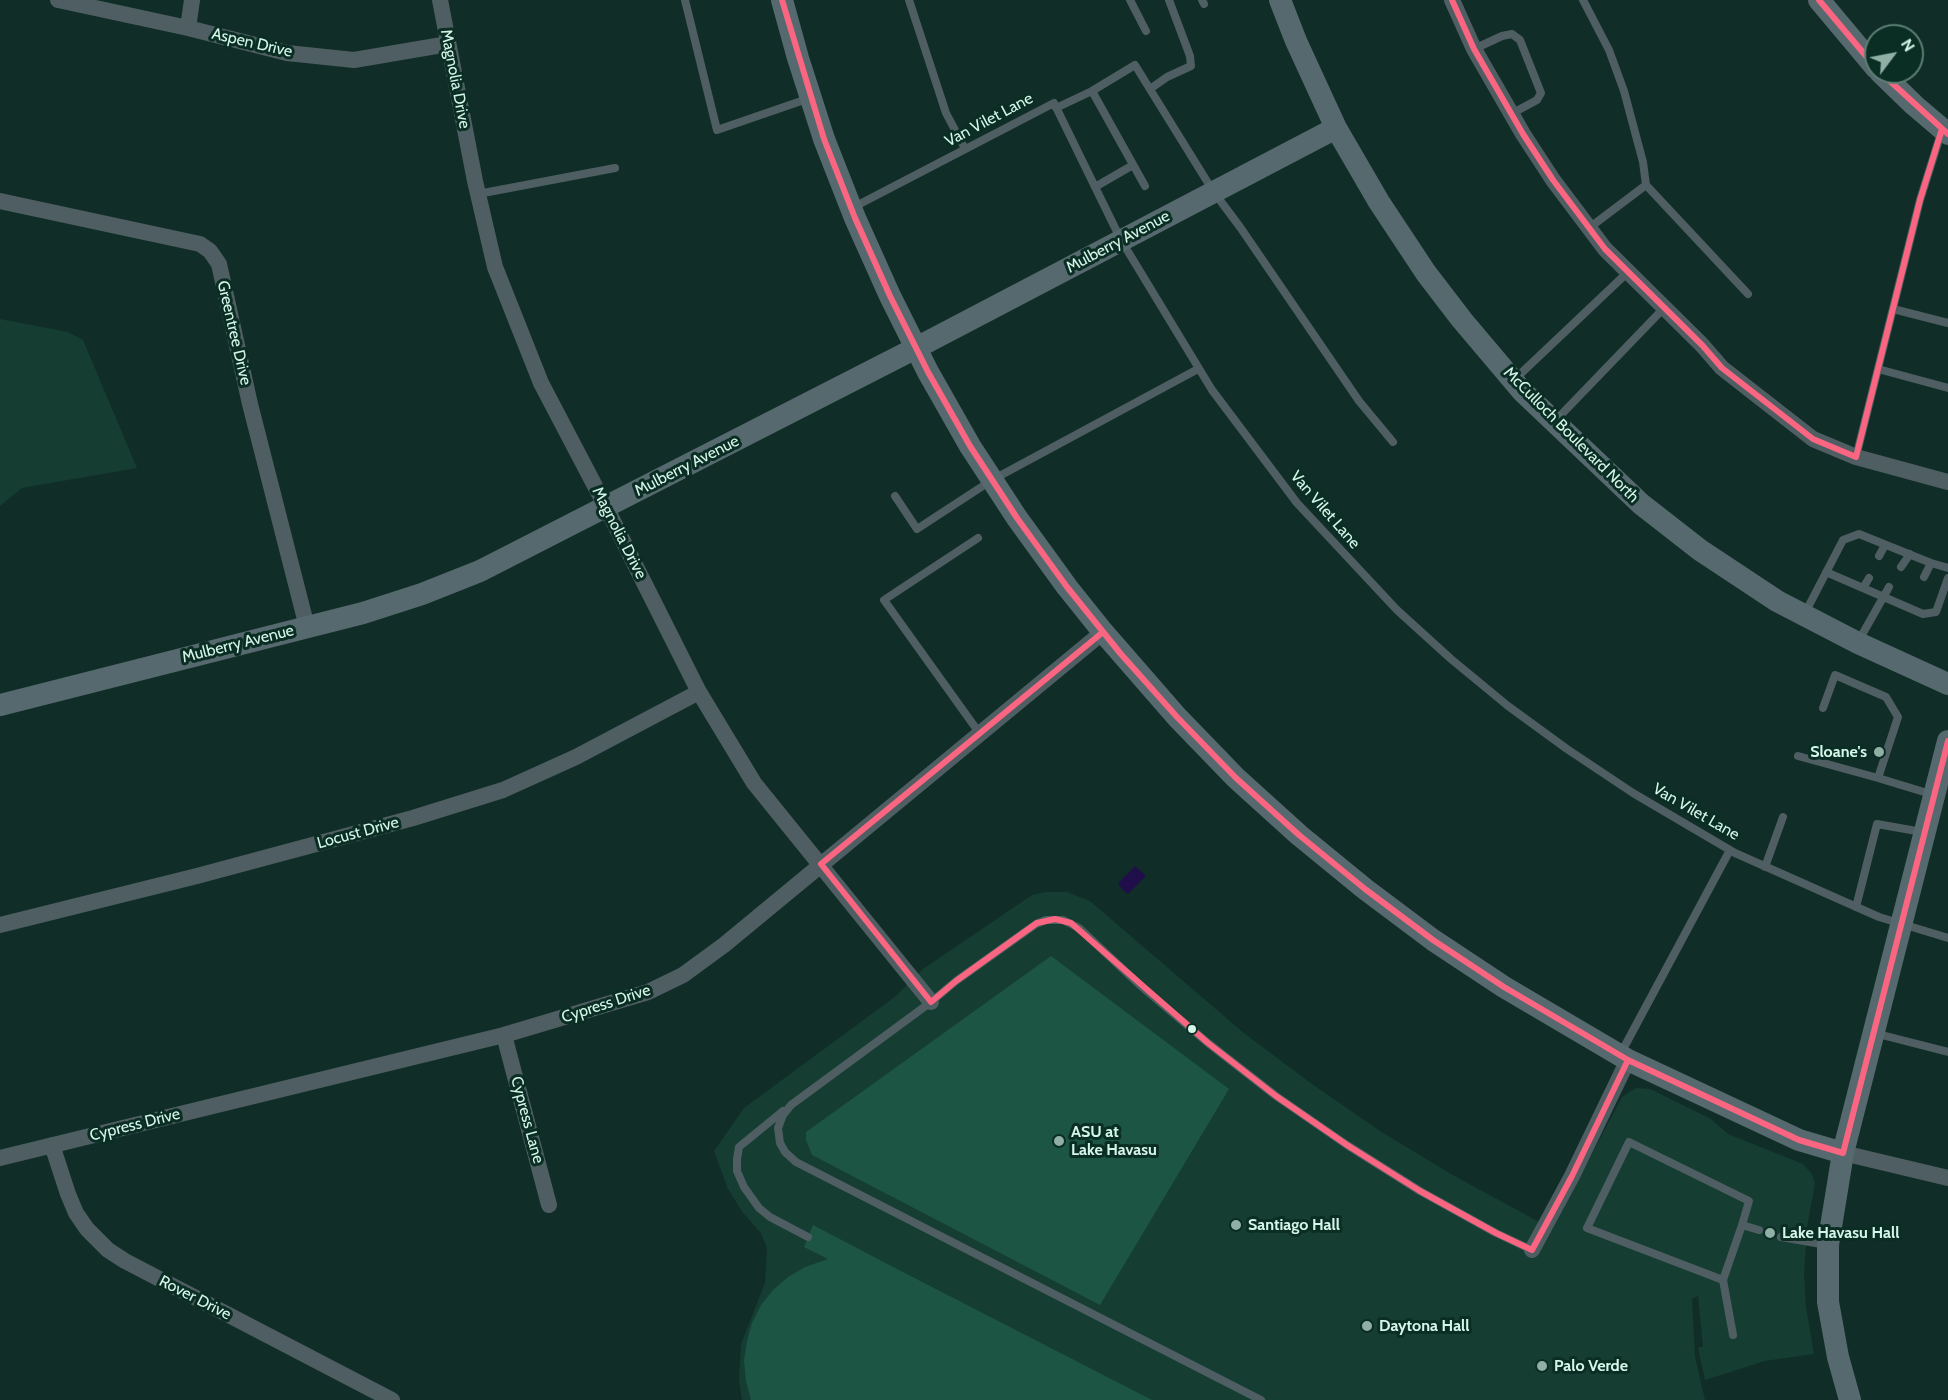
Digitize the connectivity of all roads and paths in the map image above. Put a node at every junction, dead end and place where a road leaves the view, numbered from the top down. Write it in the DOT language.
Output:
graph roads {
  1 [pos="58,0"];
  2 [pos="192,0"];
  3 [pos="440,0"];
  4 [pos="685,0"];
  5 [pos="782,0"];
  6 [pos="909,0"];
  7 [pos="1130,0"];
  8 [pos="1169,0"];
  9 [pos="1280,0"];
  10 [pos="1452,0"];
  11 [pos="1583,0"];
  12 [pos="1819,0"];
  13 [pos="188,28"];
  14 [pos="1146,31"];
  15 [pos="448,44"];
  16 [pos="1474,49"];
  17 [pos="1864,54"];
  18 [pos="1893,84"];
  19 [pos="1150,89"];
  20 [pos="1092,91"];
  21 [pos="810,98"];
  22 [pos="1056,108"];
  23 [pos="1512,114"];
  24 [pos="1336,128"];
  25 [pos="1945,132"];
  26 [pos="965,149"];
  27 [pos="1133,165"];
  28 [pos="615,168"];
  29 [pos="1646,185"];
  30 [pos="1145,186"];
  31 [pos="1095,187"];
  32 [pos="1213,191"];
  33 [pos="478,194"];
  34 [pos="0,201"];
  35 [pos="851,209"];
  36 [pos="1589,228"];
  37 [pos="1121,240"];
  38 [pos="1628,272"];
  39 [pos="1748,294"];
  40 [pos="1664,308"];
  41 [pos="1893,309"];
  42 [pos="1948,323"];
  43 [pos="916,348"];
  44 [pos="1198,369"];
  45 [pos="1878,369"];
  46 [pos="1513,381"];
  47 [pos="1948,388"];
  48 [pos="1554,423"];
  49 [pos="1393,442"];
  50 [pos="1856,457"];
  51 [pos="992,480"];
  52 [pos="1948,483"];
  53 [pos="895,496"];
  54 [pos="606,507"];
  55 [pos="978,538"];
  56 [pos="1885,545"];
  57 [pos="1910,554"];
  58 [pos="1879,556"];
  59 [pos="1931,563"];
  60 [pos="1901,567"];
  61 [pos="1948,568"];
  62 [pos="1826,572"];
  63 [pos="1924,577"];
  64 [pos="1869,578"];
  65 [pos="1948,578"];
  66 [pos="1863,588"];
  67 [pos="1889,588"];
  68 [pos="1883,597"];
  69 [pos="1912,598"];
  70 [pos="1907,608"];
  71 [pos="1804,615"];
  72 [pos="307,627"];
  73 [pos="1103,632"];
  74 [pos="1858,643"];
  75 [pos="1948,684"];
  76 [pos="699,692"];
  77 [pos="0,705"];
  78 [pos="1823,708"];
  79 [pos="980,734"];
  80 [pos="1948,741"];
  81 [pos="1798,756"];
  82 [pos="1878,778"];
  83 [pos="1934,795"];
  84 [pos="1783,817"];
  85 [pos="1925,833"];
  86 [pos="1730,850"];
  87 [pos="821,864"];
  88 [pos="1765,867"];
  89 [pos="1856,907"];
  90 [pos="1902,924"];
  91 [pos="0,925"];
  92 [pos="1948,938"];
  93 [pos="931,1002"];
  94 [pos="1874,1033"];
  95 [pos="504,1035"];
  96 [pos="1948,1052"];
  97 [pos="1624,1058"];
  98 [pos="791,1105"];
  99 [pos="52,1145"];
  100 [pos="1843,1154"];
  101 [pos="0,1158"];
  102 [pos="1948,1178"];
  103 [pos="549,1205"];
  104 [pos="1742,1225"];
  105 [pos="1760,1230"];
  106 [pos="808,1237"];
  107 [pos="1781,1237"];
  108 [pos="1827,1245"];
  109 [pos="1532,1250"];
  110 [pos="1722,1280"];
  111 [pos="1733,1335"];
  112 [pos="392,1400"];
  113 [pos="1261,1400"];
  114 [pos="1850,1400"];
  1 -- 13 [label="street, Aspen Drive"];
  2 -- 13 [label="street"];
  3 -- 15 [label="street, Magnolia Drive"];
  4 -- 21 [label="lane"];
  5 -- 21 [label="street"];
  6 -- 26 [label="lane"];
  7 -- 14 [label="lane"];
  8 -- 19 [label="lane"];
  9 -- 24 [label="street, McCulloch Boulevard North"];
  10 -- 16 [label="street"];
  11 -- 29 [label="lane"];
  12 -- 17 [label="street"];
  13 -- 15 [label="street, Aspen Drive"];
  15 -- 33 [label="street, Magnolia Drive"];
  16 -- 23 [label="street"];
  16 -- 23 [label="lane"];
  18 -- 25 [label="street"];
  19 -- 20 [label="lane"];
  19 -- 32 [label="lane"];
  20 -- 22 [label="lane"];
  20 -- 27 [label="lane"];
  21 -- 35 [label="street"];
  22 -- 26 [label="lane, Van Vilet Lane"];
  22 -- 31 [label="lane, Van Vilet Lane"];
  23 -- 36 [label="street"];
  24 -- 32 [label="street, Mulberry Avenue"];
  24 -- 46 [label="street, McCulloch Boulevard North"];
  25 -- 41 [label="lane"];
  26 -- 35 [label="lane, Van Vilet Lane"];
  27 -- 30 [label="lane"];
  27 -- 31 [label="lane"];
  28 -- 33 [label="lane"];
  29 -- 36 [label="lane"];
  29 -- 39 [label="lane"];
  31 -- 37 [label="lane, Van Vilet Lane"];
  32 -- 37 [label="street, Mulberry Avenue"];
  32 -- 49 [label="lane"];
  33 -- 54 [label="street, Magnolia Drive"];
  34 -- 72 [label="street, Greentree Drive"];
  35 -- 43 [label="street"];
  36 -- 38 [label="street"];
  37 -- 43 [label="street, Mulberry Avenue"];
  37 -- 44 [label="lane, Van Vilet Lane"];
  38 -- 40 [label="street"];
  38 -- 46 [label="lane"];
  40 -- 48 [label="lane"];
  40 -- 50 [label="street"];
  41 -- 42 [label="lane"];
  41 -- 45 [label="lane"];
  43 -- 51 [label="street"];
  43 -- 54 [label="street, Mulberry Avenue"];
  44 -- 51 [label="lane"];
  44 -- 86 [label="lane, Van Vilet Lane"];
  45 -- 47 [label="lane"];
  45 -- 50 [label="lane"];
  46 -- 48 [label="street, McCulloch Boulevard North"];
  48 -- 71 [label="street, McCulloch Boulevard North"];
  50 -- 52 [label="street"];
  51 -- 53 [label="lane"];
  51 -- 73 [label="street"];
  54 -- 72 [label="street, Mulberry Avenue"];
  54 -- 76 [label="street, Magnolia Drive"];
  55 -- 79 [label="lane"];
  56 -- 57 [label="lane"];
  56 -- 58 [label="lane"];
  56 -- 62 [label="lane"];
  57 -- 59 [label="lane"];
  57 -- 60 [label="lane"];
  59 -- 61 [label="lane"];
  59 -- 63 [label="lane"];
  62 -- 66 [label="lane"];
  62 -- 71 [label="lane"];
  64 -- 66 [label="lane"];
  65 -- 70 [label="lane"];
  66 -- 68 [label="lane"];
  67 -- 68 [label="lane"];
  68 -- 70 [label="lane"];
  68 -- 74 [label="lane"];
  69 -- 70 [label="lane"];
  71 -- 74 [label="street, McCulloch Boulevard North"];
  72 -- 77 [label="street, Mulberry Avenue"];
  73 -- 79 [label="street, Cypress Drive"];
  73 -- 97 [label="street"];
  74 -- 75 [label="street, McCulloch Boulevard North"];
  76 -- 87 [label="street, Magnolia Drive"];
  76 -- 91 [label="street, Locust Drive"];
  78 -- 82 [label="lane"];
  79 -- 87 [label="street, Cypress Drive"];
  80 -- 83 [label="street"];
  81 -- 82 [label="lane"];
  82 -- 83 [label="lane"];
  83 -- 85 [label="street"];
  84 -- 88 [label="lane"];
  85 -- 89 [label="lane"];
  85 -- 90 [label="street"];
  86 -- 88 [label="lane, Van Vilet Lane"];
  86 -- 97 [label="lane"];
  87 -- 93 [label="street, Magnolia Drive"];
  87 -- 95 [label="street, Cypress Drive"];
  88 -- 89 [label="lane, Van Vilet Lane"];
  89 -- 90 [label="lane, Van Vilet Lane"];
  90 -- 92 [label="lane, Van Vilet Lane"];
  90 -- 94 [label="street"];
  93 -- 98 [label="lane"];
  93 -- 109 [label="lane"];
  94 -- 96 [label="lane"];
  94 -- 100 [label="street"];
  95 -- 99 [label="street, Cypress Drive"];
  95 -- 103 [label="street, Cypress Lane"];
  97 -- 100 [label="street"];
  97 -- 109 [label="street"];
  98 -- 106 [label="lane"];
  98 -- 113 [label="lane"];
  99 -- 101 [label="street, Cypress Drive"];
  99 -- 112 [label="street, Rover Drive"];
  100 -- 102 [label="street"];
  100 -- 108 [label="street"];
  104 -- 105 [label="lane"];
  104 -- 110 [label="lane"];
  104 -- 110 [label="lane"];
  107 -- 108 [label="lane"];
  108 -- 114 [label="street"];
  110 -- 111 [label="lane"];
}
